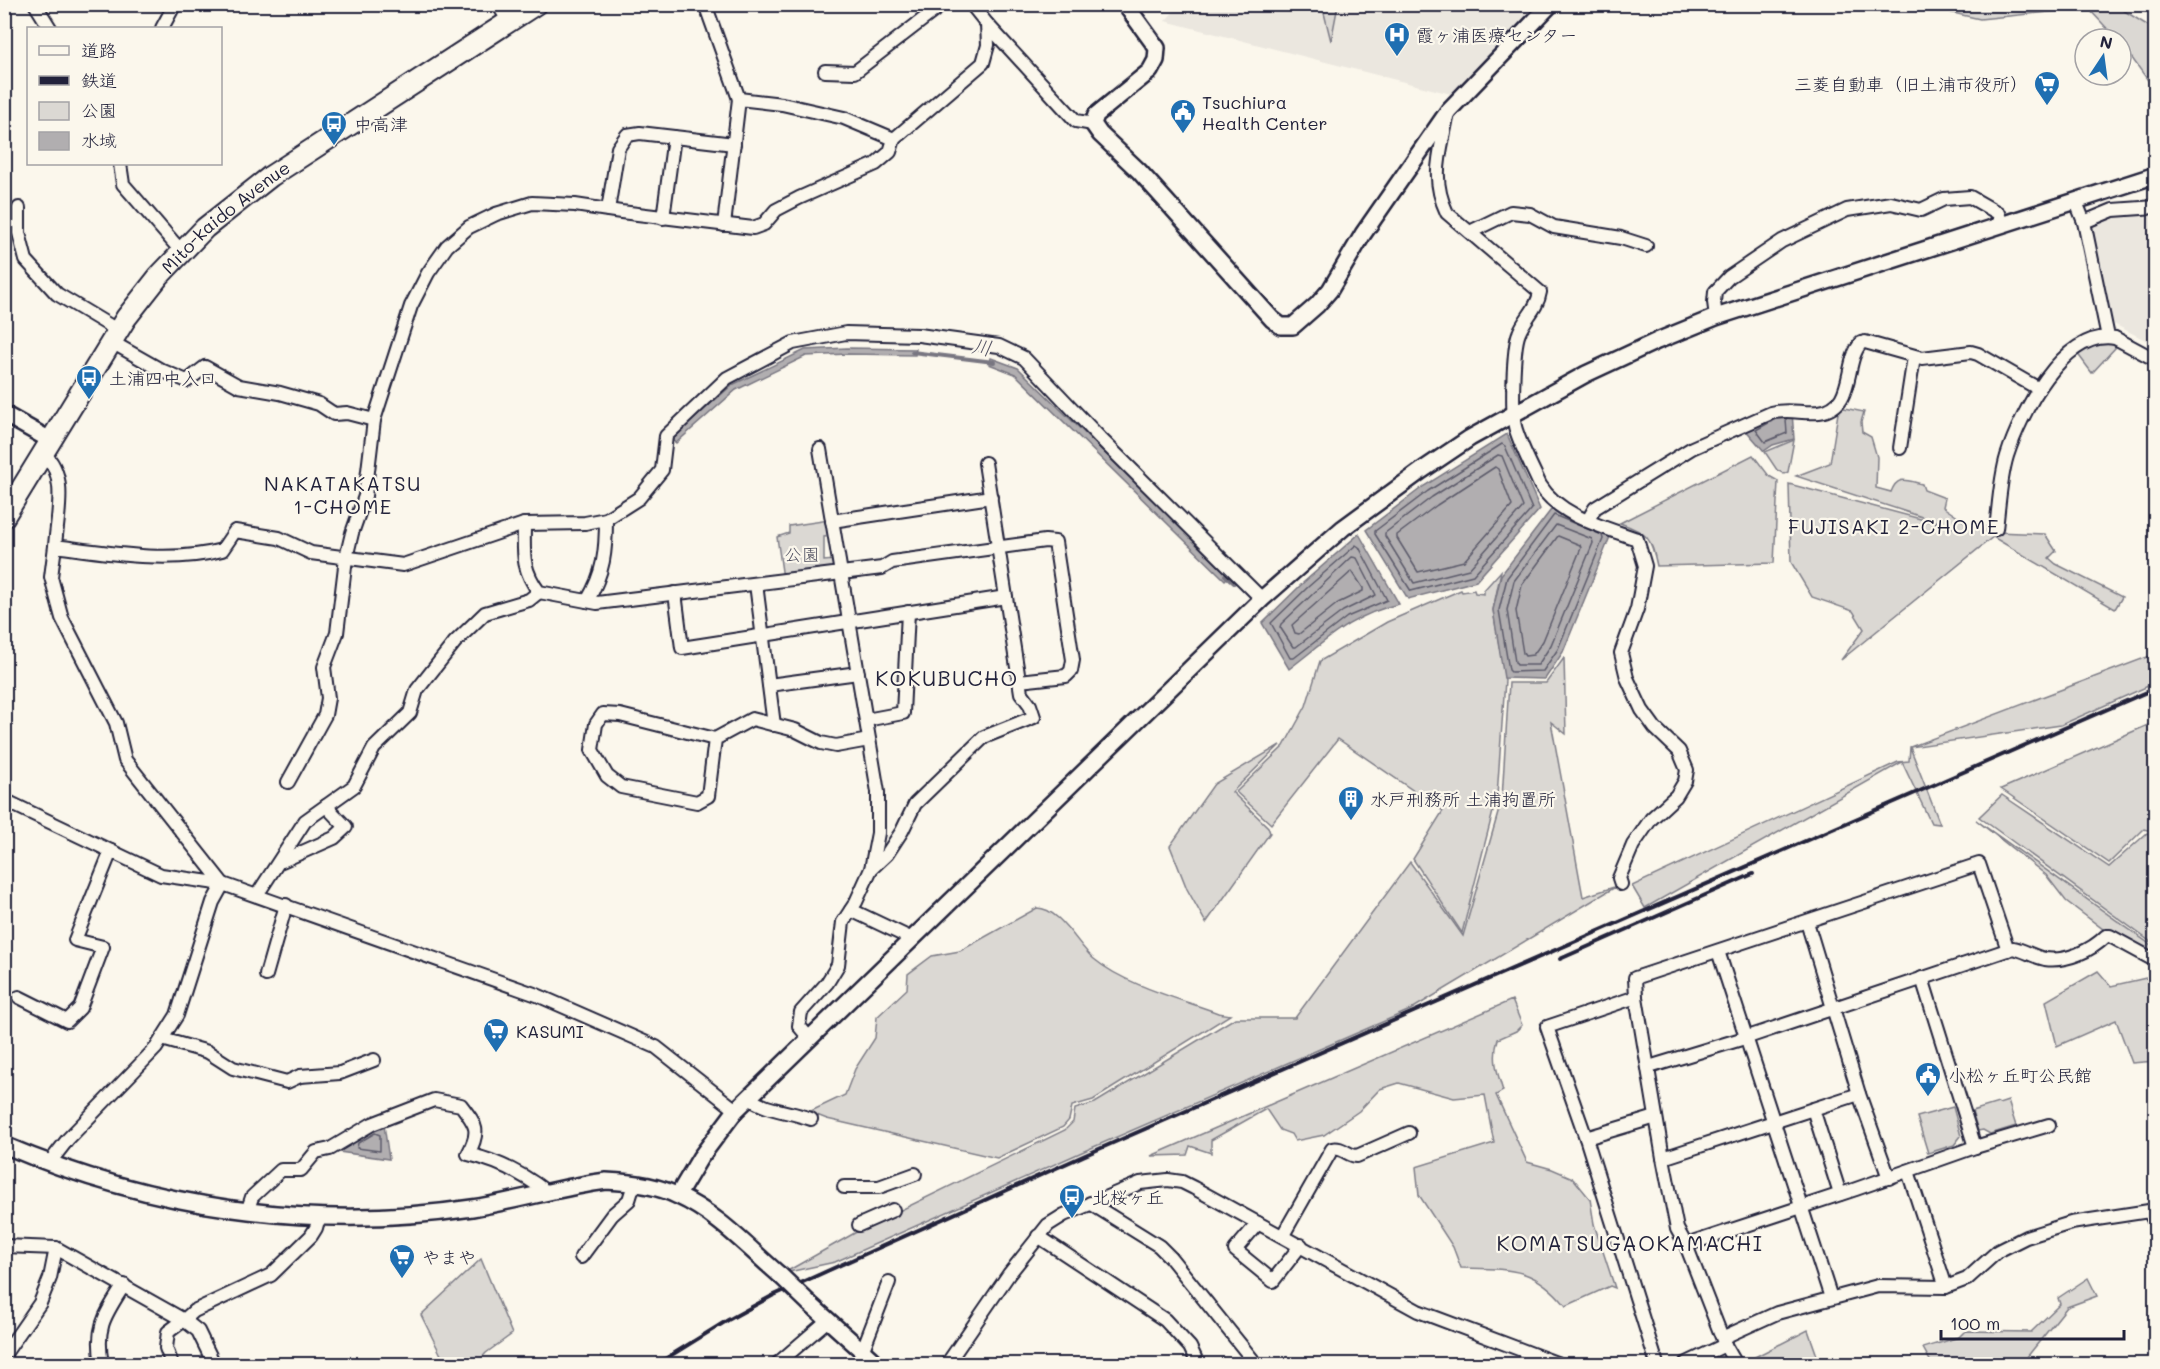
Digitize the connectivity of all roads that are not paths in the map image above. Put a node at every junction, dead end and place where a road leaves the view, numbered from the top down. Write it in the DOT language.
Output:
graph roads {
  1 [pos="35,4"];
  2 [pos="175,4"];
  3 [pos="498,4"];
  4 [pos="536,4"];
  5 [pos="705,4"];
  6 [pos="943,4"];
  7 [pos="971,4"];
  8 [pos="1125,4"];
  9 [pos="1551,4"];
  10 [pos="509,22"];
  11 [pos="987,24"];
  12 [pos="49,27"];
  13 [pos="163,27"];
  14 [pos="825,70"];
  15 [pos="739,99"];
  16 [pos="1449,110"];
  17 [pos="1093,124"];
  18 [pos="674,137"];
  19 [pos="894,139"];
  20 [pos="734,144"];
  21 [pos="120,165"];
  22 [pos="2156,175"];
  23 [pos="2076,202"];
  24 [pos="2156,207"];
  25 [pos="19,208"];
  26 [pos="608,210"];
  27 [pos="663,218"];
  28 [pos="2084,222"];
  29 [pos="724,225"];
  30 [pos="2002,225"];
  31 [pos="1470,232"];
  32 [pos="1646,246"];
  33 [pos="181,251"];
  34 [pos="1716,317"];
  35 [pos="114,336"];
  36 [pos="2108,337"];
  37 [pos="1914,357"];
  38 [pos="2156,360"];
  39 [pos="2039,389"];
  40 [pos="4,414"];
  41 [pos="1513,414"];
  42 [pos="374,420"];
  43 [pos="47,446"];
  44 [pos="1900,448"];
  45 [pos="820,449"];
  46 [pos="985,463"];
  47 [pos="991,497"];
  48 [pos="4,517"];
  49 [pos="606,519"];
  50 [pos="1588,520"];
  51 [pos="832,521"];
  52 [pos="524,524"];
  53 [pos="1996,528"];
  54 [pos="55,546"];
  55 [pos="998,547"];
  56 [pos="346,558"];
  57 [pos="841,573"];
  58 [pos="756,584"];
  59 [pos="539,592"];
  60 [pos="675,594"];
  61 [pos="1006,597"];
  62 [pos="1262,599"];
  63 [pos="587,601"];
  64 [pos="908,612"];
  65 [pos="849,622"];
  66 [pos="763,635"];
  67 [pos="858,673"];
  68 [pos="1019,681"];
  69 [pos="769,685"];
  70 [pos="866,720"];
  71 [pos="774,725"];
  72 [pos="715,739"];
  73 [pos="869,740"];
  74 [pos="288,782"];
  75 [pos="4,800"];
  76 [pos="326,806"];
  77 [pos="111,851"];
  78 [pos="280,861"];
  79 [pos="871,869"];
  80 [pos="223,884"];
  81 [pos="1621,884"];
  82 [pos="257,895"];
  83 [pos="286,905"];
  84 [pos="851,910"];
  85 [pos="1807,922"];
  86 [pos="912,939"];
  87 [pos="2008,950"];
  88 [pos="1718,951"];
  89 [pos="2156,960"];
  90 [pos="266,975"];
  91 [pos="1922,978"];
  92 [pos="19,997"];
  93 [pos="1636,997"];
  94 [pos="1833,1008"];
  95 [pos="1748,1037"];
  96 [pos="162,1039"];
  97 [pos="810,1039"];
  98 [pos="374,1060"];
  99 [pos="1649,1067"];
  100 [pos="1859,1094"];
  101 [pos="749,1098"];
  102 [pos="1813,1109"];
  103 [pos="736,1110"];
  104 [pos="1656,1117"];
  105 [pos="811,1119"];
  106 [pos="1775,1121"];
  107 [pos="2049,1125"];
  108 [pos="1409,1133"];
  109 [pos="1586,1138"];
  110 [pos="4,1146"];
  111 [pos="1975,1148"];
  112 [pos="1663,1158"];
  113 [pos="50,1162"];
  114 [pos="1908,1171"];
  115 [pos="915,1174"];
  116 [pos="1889,1178"];
  117 [pos="634,1184"];
  118 [pos="844,1187"];
  119 [pos="548,1193"];
  120 [pos="1840,1194"];
  121 [pos="678,1195"];
  122 [pos="1090,1203"];
  123 [pos="1801,1206"];
  124 [pos="893,1210"];
  125 [pos="2152,1210"];
  126 [pos="247,1212"];
  127 [pos="319,1217"];
  128 [pos="1258,1223"];
  129 [pos="859,1225"];
  130 [pos="2156,1225"];
  131 [pos="1282,1235"];
  132 [pos="1038,1236"];
  133 [pos="1301,1245"];
  134 [pos="1686,1245"];
  135 [pos="5,1246"];
  136 [pos="56,1248"];
  137 [pos="580,1257"];
  138 [pos="889,1282"];
  139 [pos="124,1285"];
  140 [pos="1946,1287"];
  141 [pos="1831,1298"];
  142 [pos="184,1320"];
  143 [pos="828,1320"];
  144 [pos="1724,1341"];
  145 [pos="4,1354"];
  146 [pos="861,1358"];
  147 [pos="778,1364"];
  148 [pos="102,1365"];
  149 [pos="172,1365"];
  150 [pos="214,1365"];
  151 [pos="877,1365"];
  152 [pos="947,1365"];
  153 [pos="1198,1365"];
  154 [pos="1256,1365"];
  155 [pos="1559,1365"];
  156 [pos="1657,1365"];
  157 [pos="1685,1365"];
  158 [pos="1736,1365"];
  1 -- 12 [label="street"];
  2 -- 13 [label="street"];
  3 -- 10 [label="street"];
  4 -- 10 [label="highway, Mito-kaido Avenue"];
  5 -- 15 [label="street"];
  6 -- 14 [label="street"];
  7 -- 11 [label="street"];
  8 -- 17 [label="street"];
  9 -- 16 [label="street"];
  10 -- 33 [label="highway, Mito-kaido Avenue"];
  11 -- 17 [label="street"];
  11 -- 19 [label="street"];
  15 -- 19 [label="street"];
  15 -- 20 [label="street"];
  16 -- 17 [label="street"];
  16 -- 31 [label="street"];
  18 -- 20 [label="street"];
  18 -- 26 [label="street"];
  18 -- 27 [label="street"];
  19 -- 29 [label="street"];
  20 -- 29 [label="street"];
  21 -- 33 [label="street"];
  22 -- 23 [label="street"];
  23 -- 28 [label="street"];
  23 -- 30 [label="street"];
  24 -- 28 [label="street"];
  25 -- 35 [label="street"];
  26 -- 27 [label="street"];
  26 -- 42 [label="street"];
  27 -- 29 [label="street"];
  28 -- 36 [label="street"];
  30 -- 34 [label="street"];
  30 -- 34 [label="street"];
  31 -- 32 [label="street"];
  31 -- 41 [label="street"];
  33 -- 35 [label="highway, Mito-kaido Avenue"];
  34 -- 41 [label="street"];
  35 -- 42 [label="street"];
  35 -- 43 [label="highway, Mito-kaido Avenue"];
  36 -- 38 [label="street"];
  36 -- 39 [label="street"];
  37 -- 39 [label="street"];
  37 -- 44 [label="street"];
  37 -- 50 [label="street"];
  39 -- 53 [label="street"];
  40 -- 43 [label="street"];
  41 -- 50 [label="street"];
  41 -- 62 [label="street"];
  42 -- 56 [label="street"];
  43 -- 48 [label="highway, Mito-kaido Avenue"];
  43 -- 54 [label="street"];
  45 -- 51 [label="street"];
  46 -- 47 [label="street"];
  47 -- 51 [label="street"];
  47 -- 55 [label="street"];
  49 -- 52 [label="street"];
  49 -- 62 [label="street"];
  49 -- 63 [label="street"];
  50 -- 81 [label="street"];
  51 -- 57 [label="street"];
  52 -- 56 [label="street"];
  52 -- 59 [label="street"];
  54 -- 56 [label="street"];
  54 -- 80 [label="street"];
  55 -- 57 [label="street"];
  55 -- 61 [label="street"];
  55 -- 68 [label="street"];
  56 -- 74 [label="street"];
  57 -- 58 [label="street"];
  57 -- 65 [label="street"];
  58 -- 60 [label="street"];
  58 -- 66 [label="street"];
  59 -- 63 [label="street"];
  59 -- 76 [label="street"];
  60 -- 63 [label="street"];
  60 -- 66 [label="street"];
  61 -- 64 [label="street"];
  61 -- 68 [label="street"];
  62 -- 86 [label="street"];
  64 -- 65 [label="street"];
  64 -- 70 [label="street"];
  65 -- 66 [label="street"];
  65 -- 67 [label="street"];
  66 -- 69 [label="street"];
  67 -- 69 [label="street"];
  67 -- 70 [label="street"];
  68 -- 79 [label="street"];
  69 -- 71 [label="street"];
  70 -- 73 [label="street"];
  71 -- 72 [label="street"];
  71 -- 73 [label="street"];
  72 -- 72 [label="street"];
  73 -- 79 [label="street"];
  75 -- 77 [label="street"];
  76 -- 78 [label="street"];
  76 -- 78 [label="street"];
  77 -- 80 [label="street"];
  77 -- 92 [label="street"];
  78 -- 82 [label="street"];
  79 -- 84 [label="street"];
  80 -- 82 [label="street"];
  80 -- 96 [label="street"];
  82 -- 83 [label="street"];
  83 -- 90 [label="street"];
  83 -- 103 [label="street"];
  84 -- 86 [label="street"];
  84 -- 97 [label="street"];
  85 -- 87 [label="street"];
  85 -- 88 [label="street"];
  85 -- 94 [label="street"];
  86 -- 97 [label="street"];
  87 -- 89 [label="street"];
  87 -- 91 [label="street"];
  88 -- 93 [label="street"];
  88 -- 95 [label="street"];
  91 -- 94 [label="street"];
  91 -- 111 [label="street"];
  93 -- 99 [label="street"];
  93 -- 109 [label="street"];
  94 -- 95 [label="street"];
  94 -- 100 [label="street"];
  95 -- 99 [label="street"];
  95 -- 106 [label="street"];
  96 -- 98 [label="street"];
  96 -- 113 [label="street"];
  97 -- 101 [label="street"];
  99 -- 104 [label="street"];
  100 -- 102 [label="street"];
  100 -- 116 [label="street"];
  101 -- 103 [label="street"];
  101 -- 105 [label="street"];
  102 -- 106 [label="street"];
  102 -- 120 [label="street"];
  103 -- 121 [label="street"];
  104 -- 109 [label="street"];
  104 -- 112 [label="street"];
  106 -- 112 [label="street"];
  106 -- 123 [label="street"];
  107 -- 111 [label="street"];
  108 -- 131 [label="street"];
  109 -- 156 [label="street"];
  110 -- 113 [label="street"];
  111 -- 114 [label="street"];
  112 -- 134 [label="street"];
  113 -- 126 [label="street"];
  114 -- 116 [label="street"];
  114 -- 140 [label="street"];
  115 -- 118 [label="street"];
  116 -- 120 [label="street"];
  117 -- 119 [label="street"];
  117 -- 121 [label="street"];
  117 -- 137 [label="street"];
  119 -- 126 [label="street"];
  119 -- 127 [label="street"];
  120 -- 123 [label="street"];
  121 -- 143 [label="street, bridge"];
  122 -- 128 [label="street"];
  122 -- 132 [label="street"];
  122 -- 154 [label="street"];
  123 -- 134 [label="street"];
  123 -- 141 [label="street"];
  124 -- 129 [label="street"];
  125 -- 130 [label="street"];
  125 -- 140 [label="street"];
  126 -- 127 [label="street"];
  127 -- 142 [label="street"];
  128 -- 131 [label="street"];
  128 -- 133 [label="street"];
  131 -- 133 [label="street"];
  132 -- 152 [label="street"];
  132 -- 153 [label="street"];
  133 -- 155 [label="street"];
  134 -- 144 [label="street"];
  135 -- 136 [label="street"];
  136 -- 139 [label="street"];
  136 -- 145 [label="street"];
  138 -- 146 [label="street"];
  139 -- 142 [label="street"];
  139 -- 148 [label="street"];
  140 -- 141 [label="street"];
  141 -- 144 [label="street"];
  142 -- 149 [label="street"];
  142 -- 150 [label="street"];
  143 -- 146 [label="street"];
  143 -- 147 [label="street"];
  144 -- 157 [label="street"];
  144 -- 158 [label="street"];
  146 -- 151 [label="street"];
}
